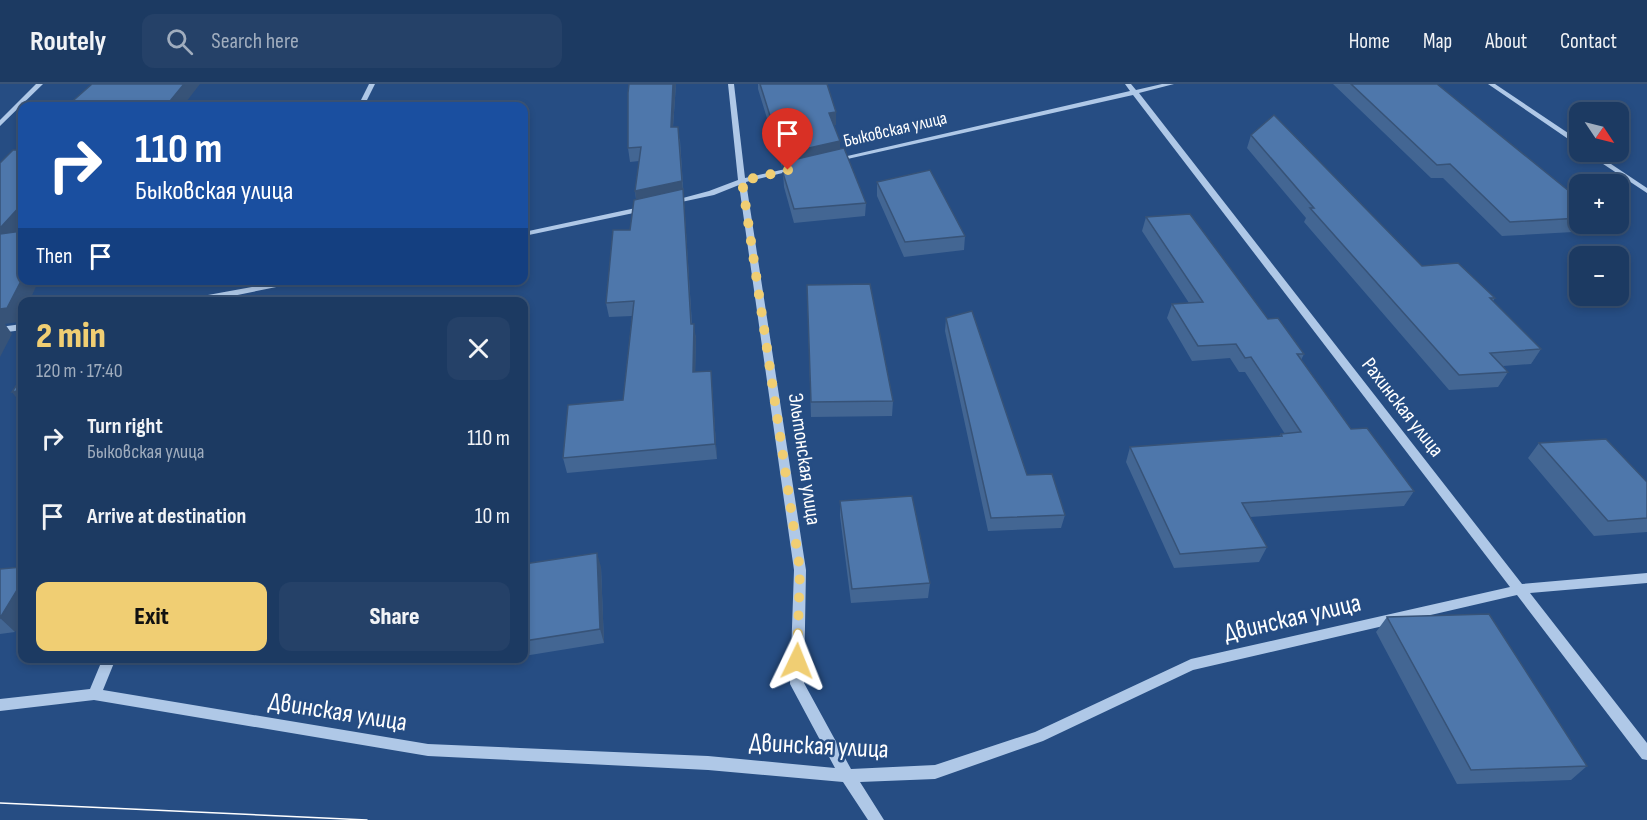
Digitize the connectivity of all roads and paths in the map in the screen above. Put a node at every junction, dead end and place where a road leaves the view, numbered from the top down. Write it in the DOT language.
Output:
graph roads {
  1 [pos="40,84"];
  2 [pos="372,84"];
  3 [pos="731,84"];
  4 [pos="1171,84"];
  5 [pos="1491,84"];
  6 [pos="1131,87"];
  7 [pos="22,102"];
  8 [pos="363,102"];
  9 [pos="18,106"];
  10 [pos="0,124"];
  11 [pos="1569,137"];
  12 [pos="823,162"];
  13 [pos="1604,162"];
  14 [pos="811,165"];
  15 [pos="742,181"];
  16 [pos="1647,191"];
  17 [pos="667,203"];
  18 [pos="656,205"];
  19 [pos="528,233"];
  20 [pos="270,288"];
  21 [pos="216,297"];
  22 [pos="18,328"];
  23 [pos="0,330"];
  24 [pos="1647,578"];
  25 [pos="1521,589"];
  26 [pos="108,663"];
  27 [pos="94,694"];
  28 [pos="0,705"];
  29 [pos="1647,754"];
  30 [pos="847,776"];
  31 [pos="878,820"];
  1 -- 7 [label="street"];
  2 -- 8 [label="street"];
  3 -- 15 [label="street, Эльтонская улица"];
  4 -- 6 [label="street, Быковская улица"];
  5 -- 11 [label="street"];
  6 -- 12 [label="street, Быковская улица"];
  6 -- 25 [label="street, Рахинская улица"];
  9 -- 10 [label="street"];
  13 -- 16 [label="street"];
  14 -- 15 [label="street"];
  15 -- 17 [label="street"];
  15 -- 30 [label="street, Эльтонская улица"];
  18 -- 19 [label="street"];
  20 -- 21 [label="street"];
  22 -- 23 [label="street"];
  24 -- 25 [label="street, Двинская улица"];
  25 -- 29 [label="street, Рахинская улица"];
  25 -- 30 [label="street, Двинская улица"];
  26 -- 27 [label="street"];
  27 -- 28 [label="street, Двинская улица"];
  27 -- 30 [label="street, Двинская улица"];
  30 -- 31 [label="street, Эльтонская улица"];
}
